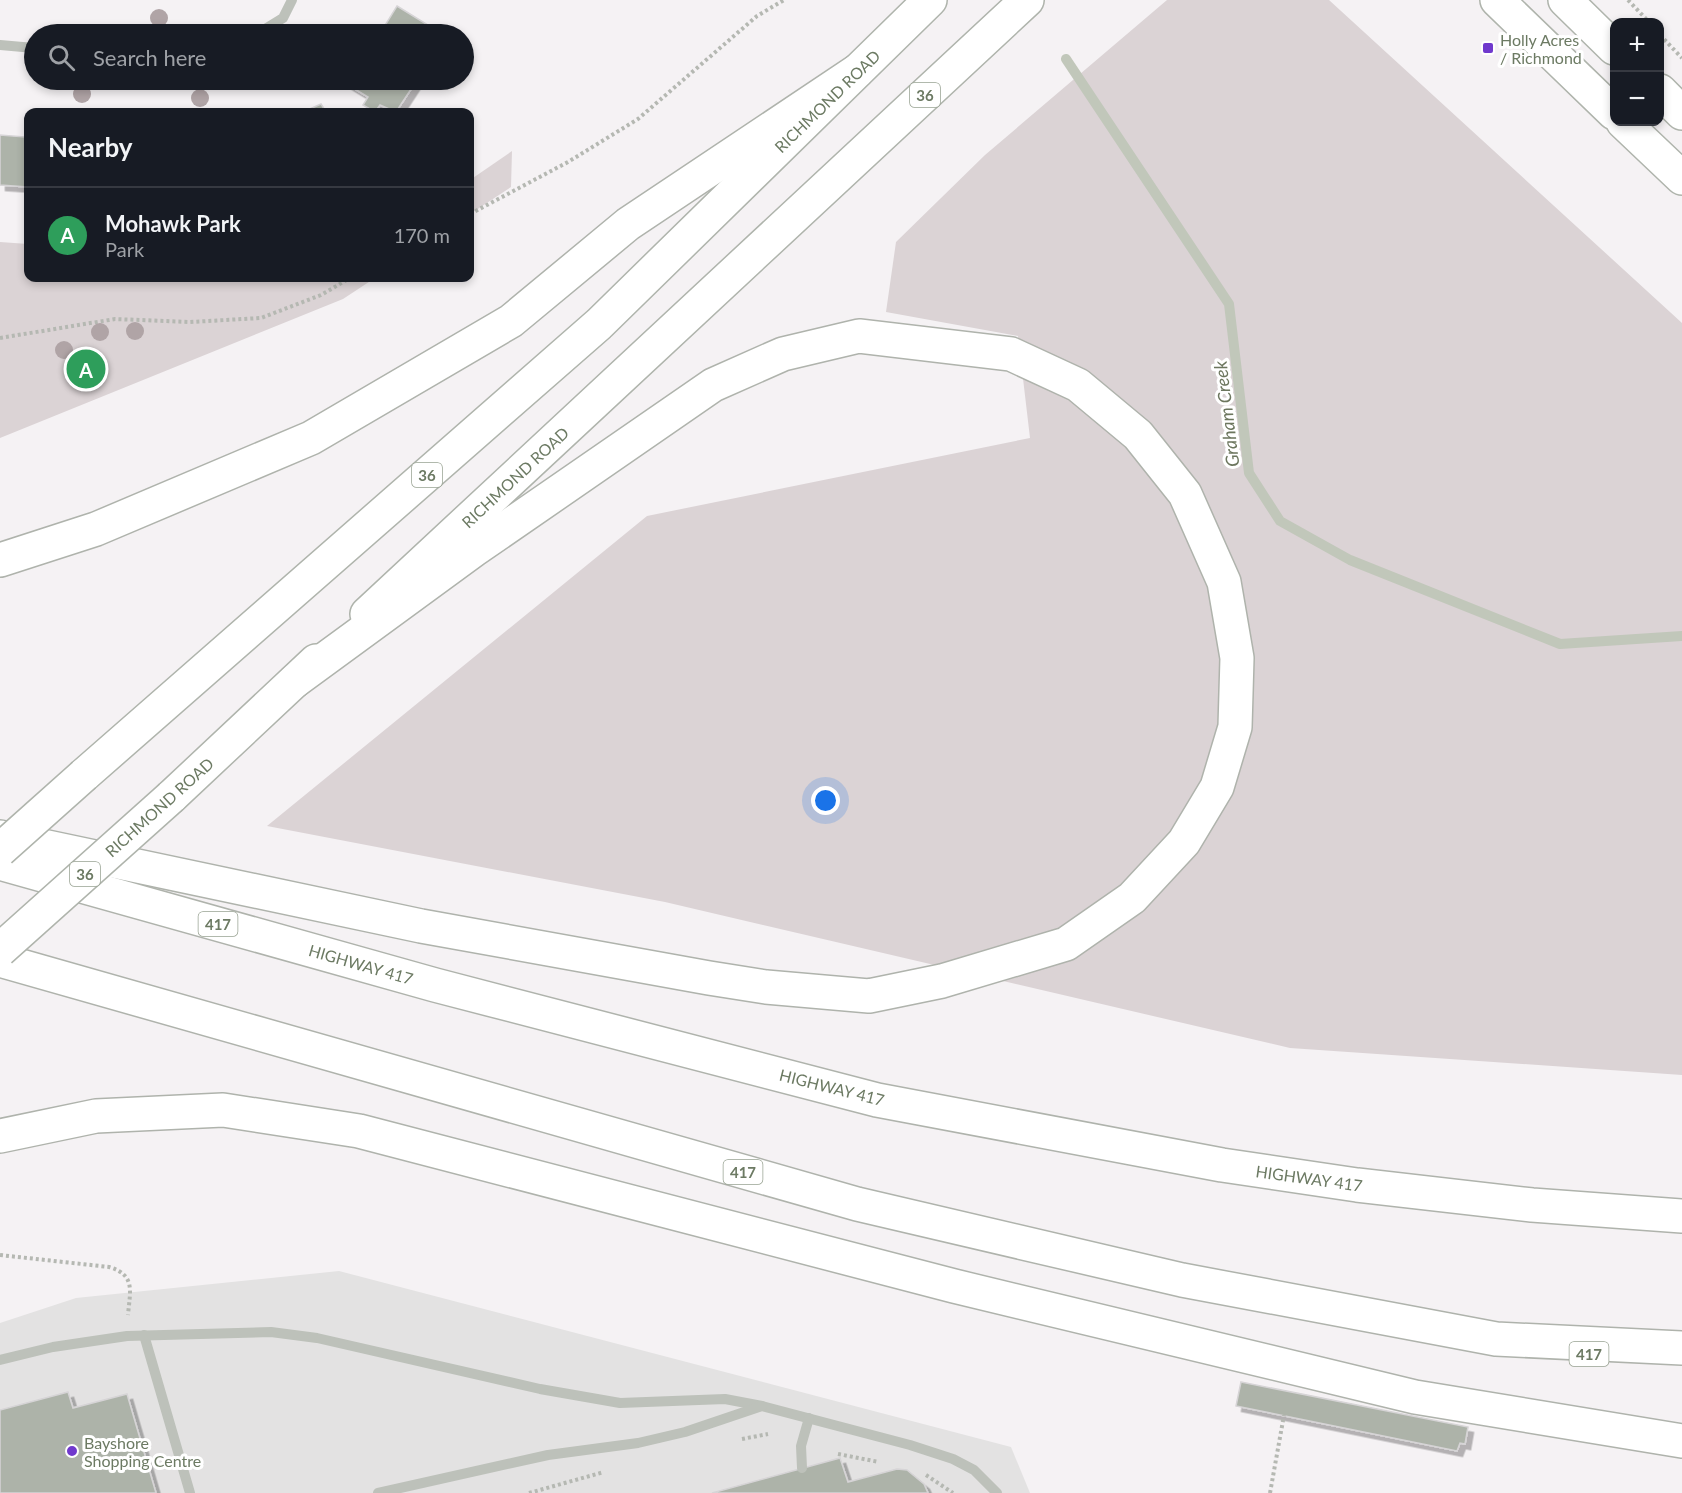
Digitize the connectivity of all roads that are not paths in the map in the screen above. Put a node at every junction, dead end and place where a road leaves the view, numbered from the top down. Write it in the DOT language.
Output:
graph roads {
  1 [pos="292,0"];
  2 [pos="930,0"];
  3 [pos="1027,0"];
  4 [pos="1497,0"];
  5 [pos="1565,0"];
  6 [pos="273,24"];
  7 [pos="1610,44"];
  8 [pos="0,45"];
  9 [pos="24,47"];
  10 [pos="857,71"];
  11 [pos="1664,96"];
  12 [pos="1610,109"];
  13 [pos="1682,113"];
  14 [pos="1627,126"];
  15 [pos="1682,178"];
  16 [pos="0,560"];
  17 [pos="295,681"];
  18 [pos="0,837"];
  19 [pos="0,850"];
  20 [pos="0,863"];
  21 [pos="0,950"];
  22 [pos="0,960"];
  23 [pos="0,1136"];
  24 [pos="1682,1202"];
  25 [pos="1532,1205"];
  26 [pos="1682,1216"];
  27 [pos="144,1335"];
  28 [pos="1496,1339"];
  29 [pos="1682,1348"];
  30 [pos="0,1360"];
  31 [pos="1682,1368"];
  32 [pos="762,1406"];
  33 [pos="809,1418"];
  34 [pos="1682,1441"];
  35 [pos="802,1468"];
  36 [pos="190,1493"];
  37 [pos="378,1493"];
  38 [pos="996,1493"];
  1 -- 6 [label="street"];
  2 -- 10 [label="main road, RICHMOND ROAD / 36"];
  3 -- 17 [label="main road, RICHMOND ROAD / 36"];
  4 -- 12 [label="main road"];
  5 -- 7 [label="main road"];
  8 -- 9 [label="street"];
  10 -- 16 [label="main road"];
  10 -- 19 [label="main road, RICHMOND ROAD / 36, bridge"];
  11 -- 13 [label="main road"];
  14 -- 15 [label="main road"];
  17 -- 18 [label="main road"];
  17 -- 21 [label="main road, RICHMOND ROAD / 36, bridge"];
  20 -- 25 [label="main road, HIGHWAY 417 / 417"];
  22 -- 28 [label="main road, 417"];
  23 -- 34 [label="main road"];
  24 -- 25 [label="main road"];
  25 -- 26 [label="main road, HIGHWAY 417 / 417"];
  27 -- 30 [label="street"];
  27 -- 32 [label="street"];
  27 -- 36 [label="street"];
  28 -- 29 [label="main road"];
  28 -- 31 [label="main road, 417"];
  32 -- 33 [label="street"];
  32 -- 37 [label="street"];
  33 -- 35 [label="street"];
  33 -- 38 [label="street"];
}
